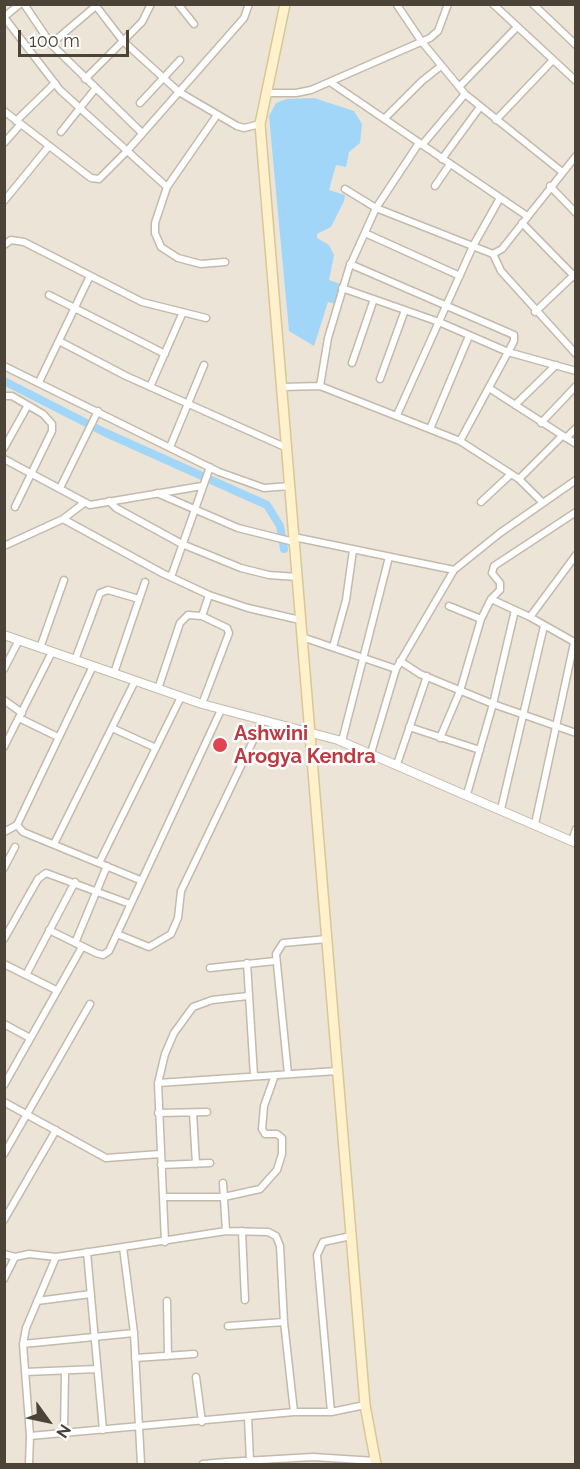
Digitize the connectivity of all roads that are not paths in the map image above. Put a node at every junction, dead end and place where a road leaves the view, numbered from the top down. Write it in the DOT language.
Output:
graph roads {
  1 [pos="22,4"];
  2 [pos="151,4"];
  3 [pos="178,4"];
  4 [pos="249,4"];
  5 [pos="285,4"];
  6 [pos="448,4"];
  7 [pos="493,4"];
  8 [pos="533,4"];
  9 [pos="397,5"];
  10 [pos="93,6"];
  11 [pos="4,17"];
  12 [pos="194,24"];
  13 [pos="517,27"];
  14 [pos="123,41"];
  15 [pos="422,42"];
  16 [pos="51,44"];
  17 [pos="576,45"];
  18 [pos="180,60"];
  19 [pos="552,61"];
  20 [pos="441,66"];
  21 [pos="161,78"];
  22 [pos="86,79"];
  23 [pos="576,81"];
  24 [pos="330,82"];
  25 [pos="55,83"];
  26 [pos="459,87"];
  27 [pos="95,89"];
  28 [pos="179,92"];
  29 [pos="266,93"];
  30 [pos="465,94"];
  31 [pos="140,103"];
  32 [pos="480,107"];
  33 [pos="80,108"];
  34 [pos="4,111"];
  35 [pos="216,115"];
  36 [pos="384,119"];
  37 [pos="496,120"];
  38 [pos="18,123"];
  39 [pos="260,124"];
  40 [pos="61,132"];
  41 [pos="142,133"];
  42 [pos="4,143"];
  43 [pos="421,144"];
  44 [pos="49,146"];
  45 [pos="127,152"];
  46 [pos="576,156"];
  47 [pos="442,159"];
  48 [pos="450,164"];
  49 [pos="561,171"];
  50 [pos="435,186"];
  51 [pos="550,186"];
  52 [pos="167,187"];
  53 [pos="345,189"];
  54 [pos="500,198"];
  55 [pos="4,201"];
  56 [pos="376,208"];
  57 [pos="576,213"];
  58 [pos="527,216"];
  59 [pos="522,223"];
  60 [pos="365,233"];
  61 [pos="4,245"];
  62 [pos="473,246"];
  63 [pos="493,254"];
  64 [pos="225,262"];
  65 [pos="350,264"];
  66 [pos="90,276"];
  67 [pos="460,276"];
  68 [pos="575,276"];
  69 [pos="342,288"];
  70 [pos="49,295"];
  71 [pos="374,299"];
  72 [pos="447,304"];
  73 [pos="74,309"];
  74 [pos="405,310"];
  75 [pos="183,312"];
  76 [pos="535,312"];
  77 [pos="206,318"];
  78 [pos="439,322"];
  79 [pos="469,336"];
  80 [pos="59,341"];
  81 [pos="508,352"];
  82 [pos="165,354"];
  83 [pos="576,354"];
  84 [pos="352,363"];
  85 [pos="204,365"];
  86 [pos="556,365"];
  87 [pos="4,366"];
  88 [pos="576,371"];
  89 [pos="380,379"];
  90 [pos="39,382"];
  91 [pos="576,386"];
  92 [pos="150,387"];
  93 [pos="282,387"];
  94 [pos="320,387"];
  95 [pos="489,388"];
  96 [pos="4,396"];
  97 [pos="188,403"];
  98 [pos="28,405"];
  99 [pos="515,405"];
  100 [pos="98,411"];
  101 [pos="397,415"];
  102 [pos="541,423"];
  103 [pos="429,429"];
  104 [pos="576,429"];
  105 [pos="564,437"];
  106 [pos="460,441"];
  107 [pos="576,444"];
  108 [pos="170,447"];
  109 [pos="4,448"];
  110 [pos="286,448"];
  111 [pos="4,459"];
  112 [pos="209,469"];
  113 [pos="31,473"];
  114 [pos="511,474"];
  115 [pos="519,479"];
  116 [pos="576,480"];
  117 [pos="203,484"];
  118 [pos="290,486"];
  119 [pos="60,488"];
  120 [pos="157,493"];
  121 [pos="109,501"];
  122 [pos="481,502"];
  123 [pos="542,502"];
  124 [pos="84,503"];
  125 [pos="15,507"];
  126 [pos="194,511"];
  127 [pos="576,512"];
  128 [pos="63,519"];
  129 [pos="290,539"];
  130 [pos="5,544"];
  131 [pos="182,544"];
  132 [pos="353,550"];
  133 [pos="576,555"];
  134 [pos="389,557"];
  135 [pos="454,570"];
  136 [pos="171,577"];
  137 [pos="297,577"];
  138 [pos="64,580"];
  139 [pos="145,582"];
  140 [pos="209,595"];
  141 [pos="139,599"];
  142 [pos="491,599"];
  143 [pos="449,606"];
  144 [pos="515,610"];
  145 [pos="202,616"];
  146 [pos="530,616"];
  147 [pos="481,619"];
  148 [pos="300,620"];
  149 [pos="544,626"];
  150 [pos="4,635"];
  151 [pos="302,637"];
  152 [pos="19,640"];
  153 [pos="575,643"];
  154 [pos="333,647"];
  155 [pos="40,648"];
  156 [pos="52,652"];
  157 [pos="362,657"];
  158 [pos="75,660"];
  159 [pos="400,661"];
  160 [pos="93,666"];
  161 [pos="4,669"];
  162 [pos="396,669"];
  163 [pos="114,673"];
  164 [pos="427,676"];
  165 [pos="135,681"];
  166 [pos="158,689"];
  167 [pos="460,691"];
  168 [pos="181,697"];
  169 [pos="4,700"];
  170 [pos="202,704"];
  171 [pos="493,704"];
  172 [pos="221,710"];
  173 [pos="20,715"];
  174 [pos="525,716"];
  175 [pos="262,722"];
  176 [pos="556,727"];
  177 [pos="112,728"];
  178 [pos="409,728"];
  179 [pos="310,731"];
  180 [pos="576,733"];
  181 [pos="58,737"];
  182 [pos="440,738"];
  183 [pos="342,741"];
  184 [pos="4,747"];
  185 [pos="156,748"];
  186 [pos="480,750"];
  187 [pos="371,753"];
  188 [pos="397,764"];
  189 [pos="467,794"];
  190 [pos="501,809"];
  191 [pos="535,824"];
  192 [pos="17,825"];
  193 [pos="576,829"];
  194 [pos="4,832"];
  195 [pos="574,842"];
  196 [pos="54,844"];
  197 [pos="15,847"];
  198 [pos="99,863"];
  199 [pos="107,866"];
  200 [pos="4,867"];
  201 [pos="140,880"];
  202 [pos="75,882"];
  203 [pos="97,892"];
  204 [pos="129,904"];
  205 [pos="49,930"];
  206 [pos="117,934"];
  207 [pos="4,939"];
  208 [pos="327,939"];
  209 [pos="75,943"];
  210 [pos="82,947"];
  211 [pos="275,961"];
  212 [pos="247,963"];
  213 [pos="4,964"];
  214 [pos="210,968"];
  215 [pos="26,975"];
  216 [pos="56,990"];
  217 [pos="248,996"];
  218 [pos="90,1004"];
  219 [pos="4,1024"];
  220 [pos="30,1038"];
  221 [pos="337,1071"];
  222 [pos="288,1074"];
  223 [pos="275,1075"];
  224 [pos="254,1076"];
  225 [pos="158,1083"];
  226 [pos="4,1085"];
  227 [pos="4,1102"];
  228 [pos="207,1112"];
  229 [pos="158,1113"];
  230 [pos="193,1113"];
  231 [pos="27,1114"];
  232 [pos="56,1130"];
  233 [pos="4,1154"];
  234 [pos="160,1154"];
  235 [pos="210,1163"];
  236 [pos="196,1164"];
  237 [pos="161,1165"];
  238 [pos="223,1183"];
  239 [pos="163,1197"];
  240 [pos="224,1197"];
  241 [pos="7,1211"];
  242 [pos="4,1220"];
  243 [pos="226,1231"];
  244 [pos="242,1231"];
  245 [pos="351,1236"];
  246 [pos="165,1242"];
  247 [pos="123,1247"];
  248 [pos="87,1252"];
  249 [pos="4,1254"];
  250 [pos="15,1257"];
  251 [pos="56,1257"];
  252 [pos="4,1279"];
  253 [pos="91,1294"];
  254 [pos="245,1300"];
  255 [pos="37,1301"];
  256 [pos="167,1301"];
  257 [pos="284,1322"];
  258 [pos="228,1326"];
  259 [pos="134,1334"];
  260 [pos="95,1337"];
  261 [pos="23,1344"];
  262 [pos="194,1354"];
  263 [pos="168,1356"];
  264 [pos="135,1358"];
  265 [pos="98,1369"];
  266 [pos="64,1371"];
  267 [pos="25,1372"];
  268 [pos="196,1377"];
  269 [pos="365,1405"];
  270 [pos="294,1412"];
  271 [pos="331,1412"];
  272 [pos="248,1417"];
  273 [pos="202,1422"];
  274 [pos="140,1425"];
  275 [pos="103,1430"];
  276 [pos="64,1432"];
  277 [pos="30,1436"];
  278 [pos="250,1461"];
  279 [pos="313,1461"];
  280 [pos="226,1463"];
  281 [pos="376,1463"];
  282 [pos="29,1464"];
  283 [pos="141,1464"];
  284 [pos="203,1464"];
  1 -- 11 [label="street"];
  1 -- 16 [label="street"];
  2 -- 14 [label="street"];
  3 -- 12 [label="street"];
  4 -- 28 [label="street"];
  5 -- 29 [label="main road"];
  6 -- 15 [label="street"];
  7 -- 13 [label="street"];
  8 -- 17 [label="street"];
  9 -- 15 [label="street"];
  10 -- 14 [label="street"];
  10 -- 16 [label="street"];
  11 -- 25 [label="street"];
  13 -- 19 [label="street"];
  13 -- 26 [label="street"];
  14 -- 21 [label="street"];
  14 -- 22 [label="street"];
  15 -- 20 [label="street"];
  15 -- 24 [label="street"];
  16 -- 22 [label="street"];
  18 -- 21 [label="street"];
  19 -- 23 [label="street"];
  19 -- 37 [label="street"];
  20 -- 26 [label="street"];
  20 -- 36 [label="street"];
  21 -- 28 [label="street"];
  21 -- 31 [label="street"];
  22 -- 27 [label="street"];
  24 -- 29 [label="street"];
  24 -- 36 [label="street"];
  25 -- 33 [label="street"];
  25 -- 38 [label="street"];
  26 -- 30 [label="street"];
  27 -- 33 [label="street"];
  27 -- 41 [label="street"];
  28 -- 35 [label="street"];
  28 -- 41 [label="street"];
  29 -- 39 [label="main road"];
  30 -- 32 [label="street"];
  30 -- 43 [label="street"];
  32 -- 37 [label="street"];
  32 -- 47 [label="street"];
  33 -- 40 [label="street"];
  33 -- 45 [label="street"];
  34 -- 38 [label="street"];
  35 -- 39 [label="street"];
  35 -- 52 [label="street"];
  36 -- 43 [label="street"];
  37 -- 49 [label="street"];
  38 -- 42 [label="street"];
  38 -- 44 [label="street"];
  39 -- 93 [label="main road"];
  41 -- 45 [label="street"];
  43 -- 47 [label="street"];
  43 -- 56 [label="street"];
  44 -- 45 [label="street"];
  44 -- 55 [label="street"];
  45 -- 52 [label="street"];
  46 -- 49 [label="street"];
  47 -- 48 [label="street"];
  48 -- 50 [label="street"];
  48 -- 54 [label="street"];
  49 -- 51 [label="street"];
  51 -- 57 [label="street"];
  51 -- 58 [label="street"];
  52 -- 64 [label="street"];
  53 -- 56 [label="street"];
  54 -- 58 [label="street"];
  54 -- 62 [label="street"];
  56 -- 60 [label="street"];
  56 -- 62 [label="street"];
  58 -- 59 [label="street"];
  59 -- 63 [label="street"];
  59 -- 68 [label="street"];
  60 -- 65 [label="street"];
  60 -- 67 [label="street"];
  61 -- 66 [label="street"];
  62 -- 63 [label="street"];
  62 -- 67 [label="street"];
  63 -- 76 [label="street"];
  65 -- 69 [label="street"];
  65 -- 72 [label="street"];
  66 -- 73 [label="street"];
  66 -- 75 [label="street"];
  67 -- 72 [label="street"];
  68 -- 76 [label="street"];
  69 -- 71 [label="street"];
  69 -- 94 [label="street"];
  70 -- 73 [label="street"];
  71 -- 74 [label="street"];
  71 -- 84 [label="street"];
  72 -- 78 [label="street"];
  72 -- 81 [label="street"];
  73 -- 80 [label="street"];
  73 -- 82 [label="street"];
  74 -- 78 [label="street"];
  74 -- 89 [label="street"];
  75 -- 77 [label="street"];
  75 -- 82 [label="street"];
  76 -- 83 [label="street"];
  78 -- 79 [label="street"];
  78 -- 101 [label="street"];
  79 -- 81 [label="street"];
  79 -- 103 [label="street"];
  80 -- 90 [label="street"];
  80 -- 92 [label="street"];
  81 -- 86 [label="street"];
  81 -- 95 [label="street"];
  82 -- 92 [label="street"];
  85 -- 97 [label="street"];
  86 -- 88 [label="street"];
  86 -- 99 [label="street"];
  87 -- 90 [label="street"];
  90 -- 100 [label="street"];
  91 -- 102 [label="street"];
  92 -- 97 [label="street"];
  93 -- 94 [label="street"];
  93 -- 110 [label="main road"];
  94 -- 101 [label="street"];
  95 -- 99 [label="street"];
  95 -- 106 [label="street"];
  96 -- 98 [label="street"];
  97 -- 108 [label="street"];
  97 -- 110 [label="street"];
  98 -- 109 [label="street"];
  98 -- 113 [label="street"];
  99 -- 102 [label="street"];
  100 -- 108 [label="street"];
  100 -- 119 [label="street"];
  101 -- 103 [label="street"];
  102 -- 105 [label="street"];
  103 -- 106 [label="street"];
  104 -- 105 [label="street"];
  105 -- 107 [label="street"];
  105 -- 115 [label="street"];
  106 -- 114 [label="street"];
  108 -- 112 [label="street"];
  110 -- 118 [label="main road"];
  111 -- 113 [label="street"];
  112 -- 117 [label="street"];
  112 -- 118 [label="street"];
  113 -- 119 [label="street"];
  113 -- 125 [label="street"];
  114 -- 115 [label="street"];
  114 -- 122 [label="street"];
  115 -- 123 [label="street"];
  116 -- 123 [label="street"];
  117 -- 120 [label="street"];
  117 -- 126 [label="street"];
  118 -- 129 [label="main road"];
  119 -- 124 [label="street"];
  120 -- 121 [label="street"];
  120 -- 126 [label="street"];
  121 -- 124 [label="street"];
  121 -- 131 [label="street"];
  123 -- 135 [label="street"];
  124 -- 128 [label="street"];
  126 -- 129 [label="street"];
  126 -- 131 [label="street"];
  127 -- 142 [label="street"];
  128 -- 130 [label="street"];
  128 -- 136 [label="street"];
  129 -- 132 [label="street"];
  129 -- 137 [label="main road"];
  131 -- 136 [label="street"];
  131 -- 137 [label="street"];
  132 -- 134 [label="street"];
  132 -- 154 [label="street"];
  133 -- 146 [label="street"];
  134 -- 135 [label="street"];
  134 -- 157 [label="street"];
  135 -- 159 [label="street"];
  136 -- 140 [label="street"];
  137 -- 148 [label="main road"];
  138 -- 155 [label="street"];
  139 -- 141 [label="street"];
  140 -- 145 [label="street"];
  140 -- 148 [label="street"];
  141 -- 158 [label="street"];
  141 -- 163 [label="street"];
  142 -- 144 [label="street"];
  142 -- 147 [label="street"];
  143 -- 147 [label="street"];
  144 -- 146 [label="street"];
  144 -- 171 [label="street"];
  145 -- 166 [label="street"];
  145 -- 170 [label="street"];
  146 -- 149 [label="street"];
  147 -- 167 [label="street"];
  148 -- 151 [label="main road"];
  149 -- 153 [label="street"];
  149 -- 174 [label="street"];
  150 -- 152 [label="street"];
  151 -- 154 [label="street"];
  151 -- 179 [label="main road"];
  152 -- 155 [label="street"];
  152 -- 161 [label="street"];
  153 -- 176 [label="street"];
  154 -- 157 [label="street"];
  155 -- 156 [label="street"];
  156 -- 158 [label="street"];
  156 -- 173 [label="street"];
  157 -- 162 [label="street"];
  157 -- 183 [label="street"];
  158 -- 160 [label="street"];
  159 -- 162 [label="street"];
  159 -- 164 [label="street"];
  160 -- 163 [label="street"];
  160 -- 181 [label="street"];
  162 -- 187 [label="street"];
  163 -- 165 [label="street"];
  164 -- 167 [label="street"];
  164 -- 178 [label="street"];
  165 -- 166 [label="street"];
  165 -- 177 [label="street"];
  166 -- 168 [label="street"];
  167 -- 171 [label="street"];
  167 -- 182 [label="street"];
  168 -- 170 [label="street"];
  168 -- 185 [label="street"];
  169 -- 173 [label="street"];
  170 -- 172 [label="street"];
  171 -- 174 [label="street"];
  171 -- 186 [label="street"];
  172 -- 175 [label="street"];
  172 -- 201 [label="street"];
  173 -- 181 [label="street"];
  173 -- 184 [label="street"];
  174 -- 176 [label="street"];
  174 -- 190 [label="street"];
  175 -- 179 [label="street"];
  175 -- 206 [label="street"];
  176 -- 180 [label="street"];
  176 -- 191 [label="street"];
  177 -- 185 [label="street"];
  177 -- 196 [label="street"];
  178 -- 182 [label="street"];
  178 -- 188 [label="street"];
  179 -- 183 [label="street"];
  179 -- 208 [label="main road"];
  181 -- 192 [label="street"];
  182 -- 186 [label="street"];
  183 -- 187 [label="street"];
  185 -- 198 [label="street"];
  186 -- 189 [label="street"];
  187 -- 188 [label="street"];
  188 -- 189 [label="street"];
  189 -- 190 [label="street"];
  190 -- 191 [label="street"];
  191 -- 195 [label="street"];
  192 -- 194 [label="street"];
  192 -- 196 [label="street"];
  193 -- 195 [label="street"];
  196 -- 198 [label="street"];
  197 -- 200 [label="street"];
  198 -- 199 [label="street"];
  199 -- 201 [label="street"];
  199 -- 203 [label="street"];
  201 -- 204 [label="street"];
  202 -- 203 [label="street"];
  202 -- 205 [label="street"];
  202 -- 207 [label="street"];
  203 -- 204 [label="street"];
  203 -- 209 [label="street"];
  204 -- 206 [label="street"];
  205 -- 209 [label="street"];
  205 -- 215 [label="street"];
  206 -- 210 [label="street"];
  208 -- 211 [label="street"];
  208 -- 221 [label="main road"];
  209 -- 210 [label="street"];
  210 -- 216 [label="street"];
  211 -- 212 [label="street"];
  211 -- 222 [label="street"];
  212 -- 214 [label="street"];
  212 -- 217 [label="street"];
  213 -- 215 [label="street"];
  215 -- 216 [label="street"];
  216 -- 220 [label="street"];
  217 -- 224 [label="street"];
  217 -- 225 [label="street"];
  218 -- 231 [label="street"];
  219 -- 220 [label="street"];
  220 -- 226 [label="street"];
  221 -- 222 [label="street"];
  221 -- 245 [label="main road"];
  222 -- 223 [label="street"];
  223 -- 224 [label="street"];
  223 -- 240 [label="street"];
  224 -- 225 [label="street"];
  225 -- 229 [label="street"];
  227 -- 231 [label="street"];
  228 -- 230 [label="street"];
  229 -- 230 [label="street"];
  229 -- 234 [label="street"];
  230 -- 236 [label="street"];
  231 -- 232 [label="street"];
  231 -- 233 [label="street"];
  232 -- 234 [label="street"];
  232 -- 241 [label="street"];
  234 -- 237 [label="street"];
  235 -- 236 [label="street"];
  236 -- 237 [label="street"];
  237 -- 239 [label="street"];
  238 -- 240 [label="street"];
  239 -- 240 [label="street"];
  239 -- 246 [label="street"];
  240 -- 243 [label="street"];
  241 -- 242 [label="street"];
  243 -- 244 [label="street"];
  243 -- 246 [label="street"];
  244 -- 254 [label="street"];
  244 -- 257 [label="street"];
  245 -- 269 [label="main road"];
  245 -- 271 [label="street"];
  246 -- 247 [label="street"];
  247 -- 248 [label="street"];
  247 -- 259 [label="street"];
  248 -- 251 [label="street"];
  248 -- 253 [label="street"];
  249 -- 250 [label="street"];
  250 -- 251 [label="street"];
  250 -- 252 [label="street"];
  251 -- 255 [label="street"];
  253 -- 255 [label="street"];
  253 -- 260 [label="street"];
  255 -- 261 [label="street"];
  256 -- 263 [label="street"];
  257 -- 258 [label="street"];
  257 -- 270 [label="street"];
  259 -- 260 [label="street"];
  259 -- 264 [label="street"];
  260 -- 261 [label="street"];
  260 -- 265 [label="street"];
  261 -- 267 [label="street"];
  262 -- 263 [label="street"];
  263 -- 264 [label="street"];
  264 -- 274 [label="street"];
  265 -- 266 [label="street"];
  265 -- 275 [label="street"];
  266 -- 267 [label="street"];
  266 -- 276 [label="street"];
  267 -- 277 [label="street"];
  268 -- 273 [label="street"];
  269 -- 271 [label="street"];
  269 -- 281 [label="main road"];
  270 -- 271 [label="street"];
  270 -- 272 [label="street"];
  272 -- 273 [label="street"];
  272 -- 278 [label="street"];
  273 -- 274 [label="street"];
  274 -- 275 [label="street"];
  274 -- 283 [label="street"];
  275 -- 276 [label="street"];
  276 -- 277 [label="street"];
  277 -- 282 [label="street"];
  278 -- 279 [label="street"];
  278 -- 280 [label="street"];
  279 -- 281 [label="street"];
  280 -- 284 [label="street"];
}
